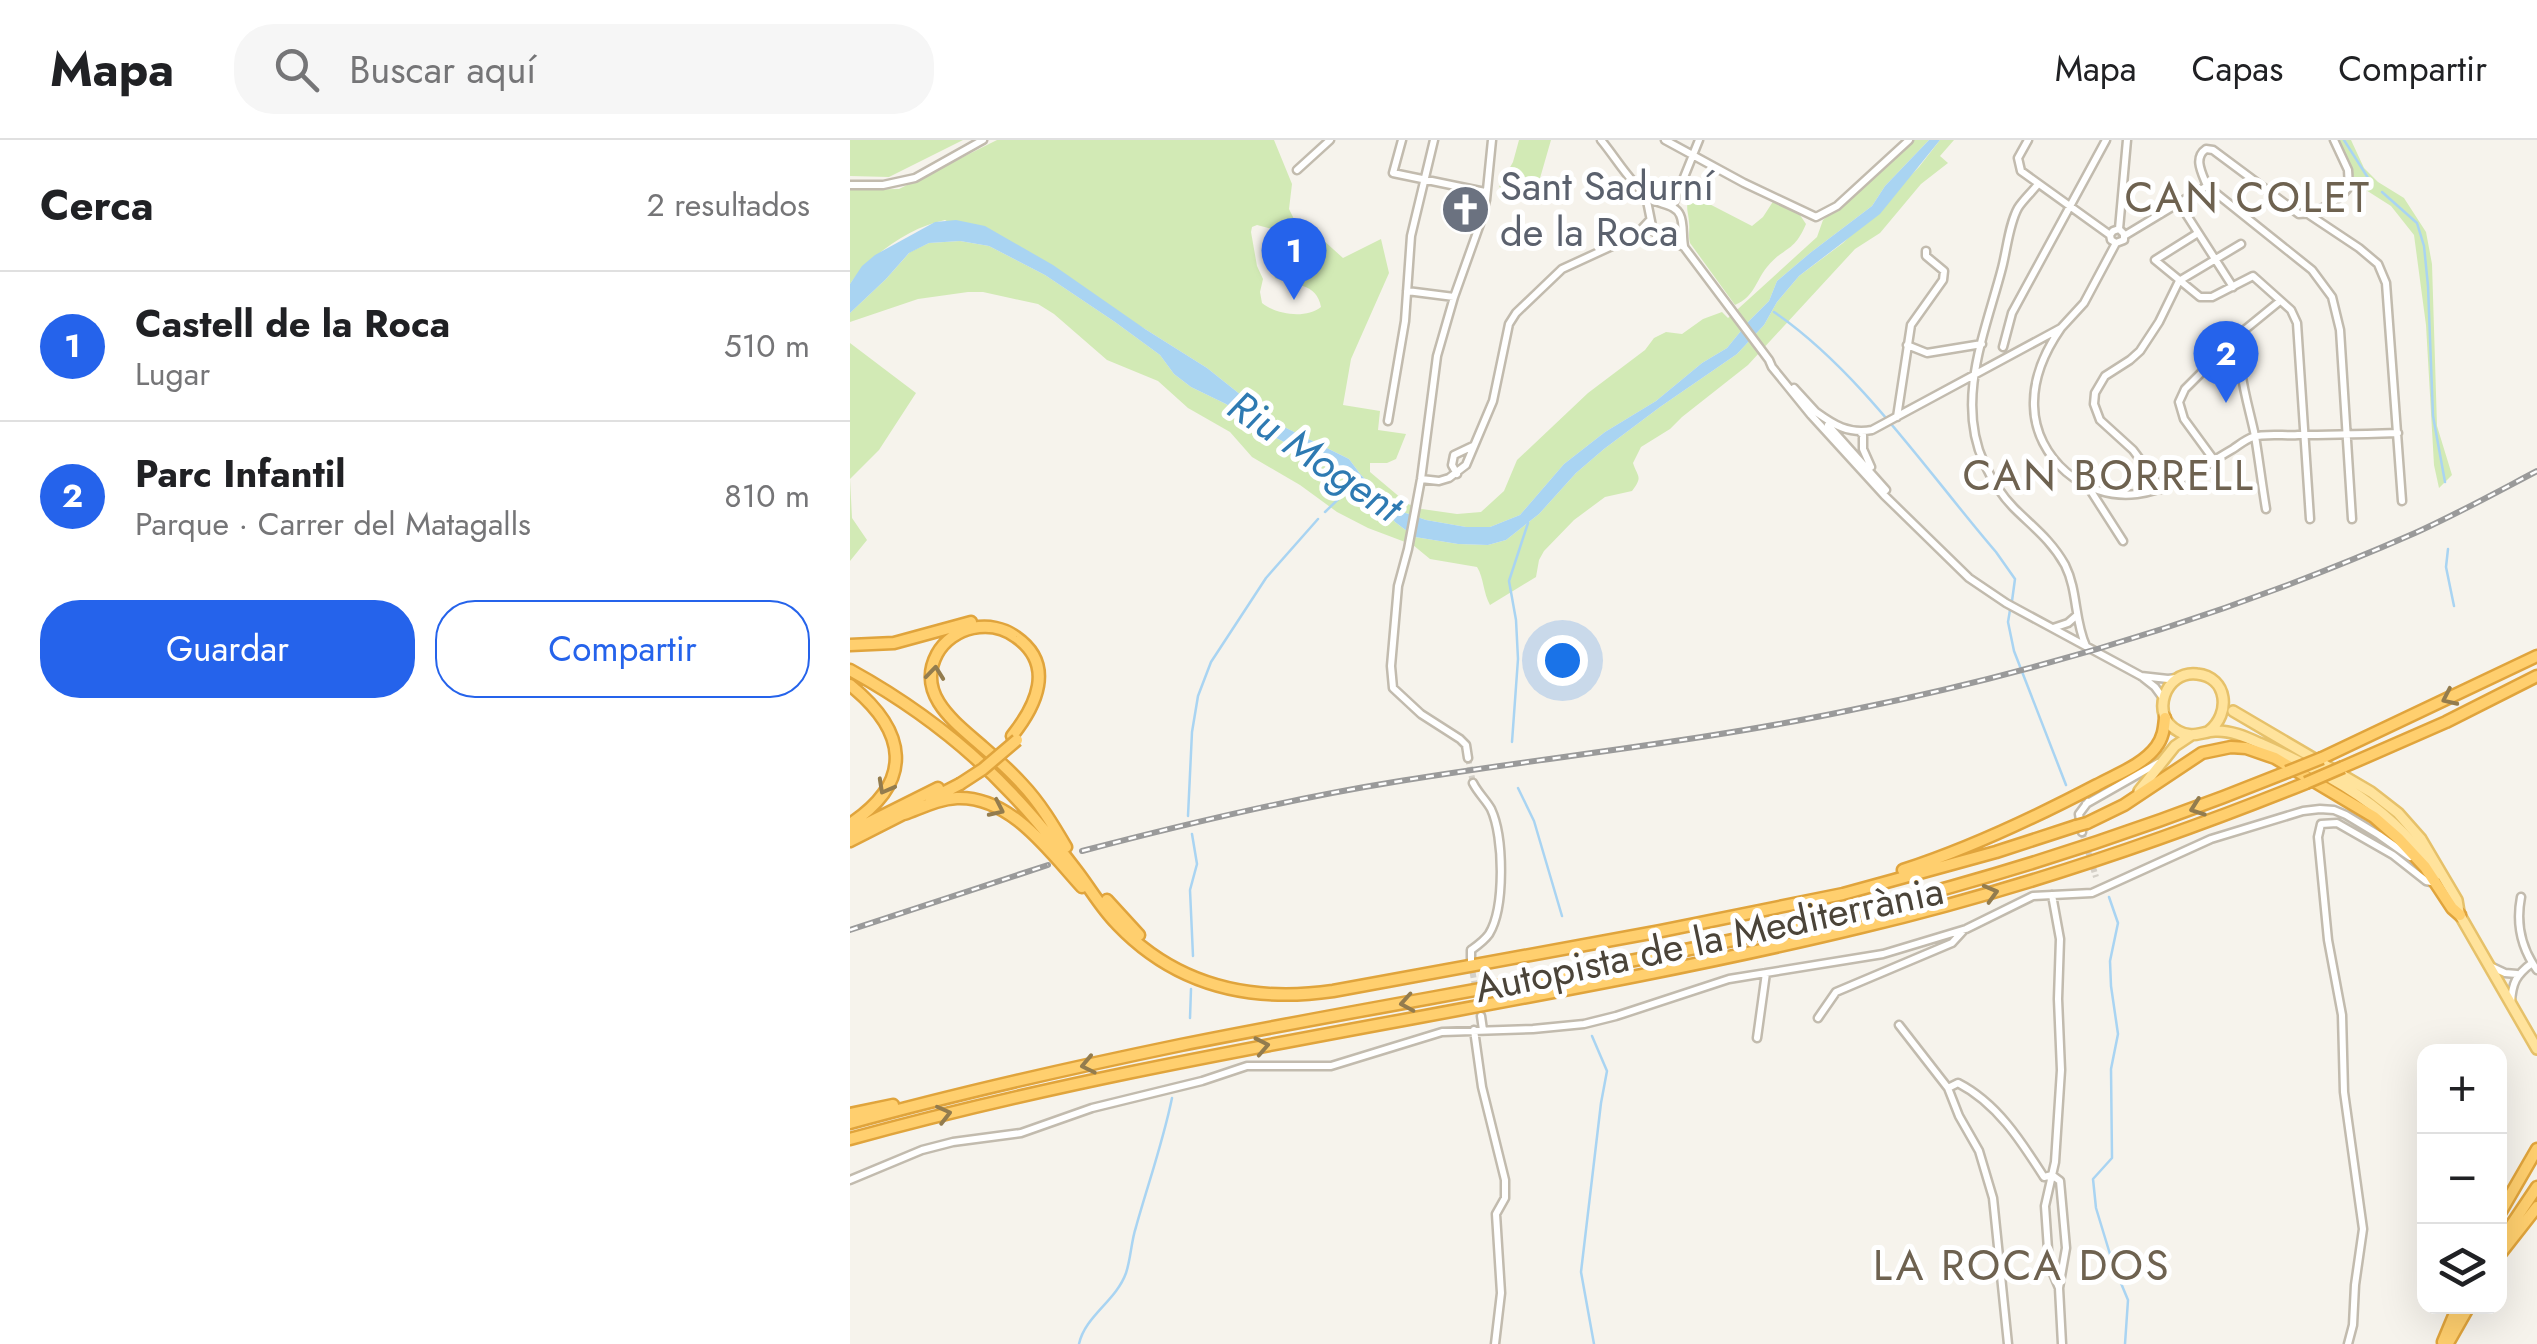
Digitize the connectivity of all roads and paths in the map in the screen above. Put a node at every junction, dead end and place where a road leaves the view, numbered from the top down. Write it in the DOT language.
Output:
graph roads {
  1 [pos="983,140"];
  2 [pos="1330,140"];
  3 [pos="1402,140"];
  4 [pos="1434,140"];
  5 [pos="1492,140"];
  6 [pos="1601,140"];
  7 [pos="1664,140"];
  8 [pos="1699,140"];
  9 [pos="1908,140"];
  10 [pos="2028,140"];
  11 [pos="2106,140"];
  12 [pos="2127,140"];
  13 [pos="2334,140"];
  14 [pos="1693,154"];
  15 [pos="1296,170"];
  16 [pos="1424,180"];
  17 [pos="2038,184"];
  18 [pos="850,185"];
  19 [pos="2207,186"];
  20 [pos="1486,196"];
  21 [pos="1646,196"];
  22 [pos="2179,203"];
  23 [pos="1668,206"];
  24 [pos="2069,206"];
  25 [pos="2308,214"];
  26 [pos="1651,218"];
  27 [pos="1681,226"];
  28 [pos="2122,233"];
  29 [pos="2198,233"];
  30 [pos="1657,234"];
  31 [pos="1636,235"];
  32 [pos="2110,235"];
  33 [pos="1666,237"];
  34 [pos="2116,243"];
  35 [pos="2241,244"];
  36 [pos="1684,247"];
  37 [pos="1926,251"];
  38 [pos="2215,260"];
  39 [pos="2179,281"];
  40 [pos="2233,286"];
  41 [pos="1407,291"];
  42 [pos="1454,297"];
  43 [pos="2280,301"];
  44 [pos="2062,328"];
  45 [pos="2242,332"];
  46 [pos="1982,344"];
  47 [pos="1907,345"];
  48 [pos="2002,347"];
  49 [pos="1769,360"];
  50 [pos="1974,374"];
  51 [pos="1806,409"];
  52 [pos="1816,412"];
  53 [pos="1894,418"];
  54 [pos="1388,420"];
  55 [pos="1872,430"];
  56 [pos="1854,431"];
  57 [pos="2398,433"];
  58 [pos="2346,434"];
  59 [pos="2304,435"];
  60 [pos="2255,436"];
  61 [pos="1863,442"];
  62 [pos="1474,446"];
  63 [pos="1848,447"];
  64 [pos="2214,460"];
  65 [pos="1457,474"];
  66 [pos="1865,474"];
  67 [pos="1420,480"];
  68 [pos="2089,488"];
  69 [pos="2162,489"];
  70 [pos="1886,490"];
  71 [pos="1891,500"];
  72 [pos="2402,502"];
  73 [pos="2266,509"];
  74 [pos="2310,519"];
  75 [pos="2352,519"];
  76 [pos="2123,541"];
  77 [pos="2077,615"];
  78 [pos="2053,628"];
  79 [pos="850,645"];
  80 [pos="2087,647"];
  81 [pos="2537,656"];
  82 [pos="850,666"];
  83 [pos="2141,676"];
  84 [pos="2537,676"];
  85 [pos="2177,678"];
  86 [pos="850,685"];
  87 [pos="2163,698"];
  88 [pos="2229,708"];
  89 [pos="2165,718"];
  90 [pos="2210,731"];
  91 [pos="2190,736"];
  92 [pos="1014,738"];
  93 [pos="2291,757"];
  94 [pos="1468,758"];
  95 [pos="2162,761"];
  96 [pos="2121,772"];
  97 [pos="958,781"];
  98 [pos="1473,783"];
  99 [pos="2131,801"];
  100 [pos="2086,804"];
  101 [pos="904,814"];
  102 [pos="850,824"];
  103 [pos="2082,827"];
  104 [pos="850,832"];
  105 [pos="850,841"];
  106 [pos="1066,847"];
  107 [pos="2096,877"];
  108 [pos="2432,882"];
  109 [pos="2100,889"];
  110 [pos="2052,895"];
  111 [pos="2521,897"];
  112 [pos="1787,904"];
  113 [pos="2460,915"];
  114 [pos="1114,922"];
  115 [pos="1965,929"];
  116 [pos="2473,940"];
  117 [pos="1471,961"];
  118 [pos="2490,966"];
  119 [pos="2534,966"];
  120 [pos="1766,973"];
  121 [pos="2517,974"];
  122 [pos="1265,994"];
  123 [pos="2511,1003"];
  124 [pos="1480,1016"];
  125 [pos="1818,1018"];
  126 [pos="1899,1026"];
  127 [pos="1478,1030"];
  128 [pos="1757,1038"];
  129 [pos="2537,1049"];
  130 [pos="1948,1088"];
  131 [pos="929,1102"];
  132 [pos="850,1114"];
  133 [pos="850,1123"];
  134 [pos="850,1139"];
  135 [pos="2537,1150"];
  136 [pos="2052,1175"];
  137 [pos="2537,1177"];
  138 [pos="850,1180"];
  139 [pos="2537,1187"];
  140 [pos="2507,1200"];
  141 [pos="2537,1207"];
  142 [pos="2505,1224"];
  143 [pos="2507,1232"];
  144 [pos="2507,1245"];
  145 [pos="2059,1288"];
  146 [pos="2458,1314"];
  147 [pos="2445,1343"];
  148 [pos="1494,1344"];
  149 [pos="2008,1344"];
  150 [pos="2062,1344"];
  151 [pos="2348,1344"];
  1 -- 18 [label="street"];
  2 -- 15 [label="street"];
  3 -- 16 [label="street"];
  4 -- 16 [label="street"];
  5 -- 20 [label="street"];
  6 -- 21 [label="street"];
  7 -- 14 [label="street"];
  8 -- 14 [label="street"];
  9 -- 14 [label="street"];
  10 -- 17 [label="street"];
  11 -- 24 [label="street"];
  12 -- 28 [label="street"];
  13 -- 25 [label="street"];
  14 -- 23 [label="street"];
  16 -- 20 [label="street"];
  16 -- 41 [label="street"];
  17 -- 24 [label="street"];
  17 -- 46 [label="street"];
  19 -- 22 [label="street"];
  19 -- 25 [label="street"];
  19 -- 58 [label="street"];
  20 -- 42 [label="street"];
  21 -- 23 [label="street"];
  21 -- 26 [label="street"];
  22 -- 28 [label="street"];
  22 -- 29 [label="street"];
  23 -- 26 [label="street"];
  23 -- 27 [label="street"];
  24 -- 32 [label="street"];
  24 -- 48 [label="street"];
  25 -- 57 [label="street"];
  26 -- 30 [label="street"];
  26 -- 31 [label="street"];
  27 -- 33 [label="street"];
  27 -- 36 [label="street"];
  28 -- 32 [label="street"];
  28 -- 34 [label="street"];
  29 -- 38 [label="street"];
  29 -- 39 [label="street"];
  30 -- 31 [label="street"];
  30 -- 33 [label="street"];
  31 -- 62 [label="street"];
  32 -- 34 [label="street"];
  33 -- 36 [label="street"];
  34 -- 44 [label="street"];
  35 -- 38 [label="street"];
  36 -- 49 [label="street"];
  37 -- 47 [label="street"];
  38 -- 39 [label="street"];
  38 -- 40 [label="street"];
  39 -- 40 [label="street"];
  39 -- 69 [label="street"];
  40 -- 43 [label="street"];
  41 -- 42 [label="street"];
  41 -- 54 [label="street"];
  42 -- 67 [label="street"];
  43 -- 45 [label="street"];
  43 -- 59 [label="street"];
  44 -- 50 [label="street"];
  44 -- 68 [label="street"];
  45 -- 60 [label="street"];
  45 -- 64 [label="street"];
  46 -- 47 [label="street"];
  46 -- 50 [label="street"];
  47 -- 53 [label="street"];
  49 -- 51 [label="street"];
  49 -- 52 [label="street"];
  50 -- 53 [label="street"];
  50 -- 77 [label="street"];
  51 -- 63 [label="street"];
  51 -- 66 [label="street"];
  52 -- 56 [label="street"];
  52 -- 63 [label="street"];
  53 -- 55 [label="street"];
  55 -- 56 [label="street"];
  55 -- 61 [label="street"];
  56 -- 61 [label="street"];
  56 -- 63 [label="street"];
  57 -- 58 [label="street"];
  57 -- 72 [label="street"];
  58 -- 59 [label="street"];
  58 -- 75 [label="street"];
  59 -- 60 [label="street"];
  59 -- 74 [label="street"];
  60 -- 64 [label="street"];
  60 -- 73 [label="street"];
  61 -- 63 [label="street"];
  61 -- 70 [label="street"];
  62 -- 65 [label="street"];
  62 -- 65 [label="street"];
  63 -- 66 [label="street"];
  63 -- 70 [label="street"];
  64 -- 69 [label="street"];
  65 -- 67 [label="street"];
  66 -- 71 [label="street"];
  67 -- 94 [label="street"];
  68 -- 69 [label="street"];
  68 -- 76 [label="street"];
  70 -- 71 [label="street"];
  71 -- 78 [label="street"];
  77 -- 78 [label="street"];
  77 -- 80 [label="street"];
  78 -- 80 [label="street"];
  79 -- 92 [label="highway"];
  80 -- 83 [label="street"];
  81 -- 131 [label="highway, Autopista de la Mediterrània, one-way, bridge"];
  82 -- 106 [label="highway"];
  82 -- 114 [label="highway"];
  83 -- 85 [label="street"];
  83 -- 87 [label="street"];
  134 -- 84 [label="highway, Autopista de la Mediterrània, one-way, bridge"];
  85 -- 87 [label="main road"];
  85 -- 88 [label="main road"];
  86 -- 102 [label="highway, one-way"];
  87 -- 89 [label="main road"];
  88 -- 90 [label="main road"];
  88 -- 93 [label="main road"];
  88 -- 113 [label="main road"];
  89 -- 91 [label="main road"];
  89 -- 96 [label="highway"];
  90 -- 91 [label="main road"];
  90 -- 93 [label="main road"];
  91 -- 95 [label="main road"];
  92 -- 97 [label="highway, bridge"];
  106 -- 92 [label="highway, one-way"];
  93 -- 113 [label="main road"];
  95 -- 99 [label="main road"];
  95 -- 100 [label="street"];
  96 -- 100 [label="street"];
  96 -- 112 [label="highway"];
  97 -- 101 [label="highway"];
  97 -- 104 [label="highway"];
  98 -- 117 [label="street"];
  99 -- 103 [label="highway"];
  99 -- 113 [label="highway"];
  100 -- 103 [label="street"];
  101 -- 105 [label="highway"];
  101 -- 114 [label="highway, one-way"];
  103 -- 112 [label="highway"];
  106 -- 122 [label="highway"];
  107 -- 109 [label="street"];
  108 -- 109 [label="street"];
  108 -- 116 [label="street"];
  108 -- 151 [label="street"];
  109 -- 110 [label="street"];
  110 -- 115 [label="street"];
  110 -- 136 [label="street"];
  111 -- 119 [label="street"];
  112 -- 122 [label="highway"];
  113 -- 116 [label="main road"];
  114 -- 122 [label="highway"];
  115 -- 120 [label="street"];
  115 -- 125 [label="street"];
  116 -- 118 [label="main road"];
  118 -- 121 [label="street"];
  118 -- 123 [label="main road"];
  119 -- 121 [label="street"];
  120 -- 127 [label="street"];
  120 -- 128 [label="street"];
  121 -- 123 [label="street"];
  123 -- 129 [label="main road"];
  124 -- 127 [label="street"];
  126 -- 130 [label="street"];
  127 -- 138 [label="street"];
  127 -- 148 [label="street"];
  130 -- 136 [label="street"];
  130 -- 149 [label="street"];
  131 -- 132 [label="highway"];
  131 -- 133 [label="highway, Autopista de la Mediterrània"];
  135 -- 140 [label="highway"];
  136 -- 145 [label="street"];
  136 -- 145 [label="street"];
  137 -- 142 [label="highway"];
  139 -- 143 [label="highway"];
  141 -- 144 [label="highway"];
  145 -- 150 [label="street"];
  146 -- 147 [label="highway"];
}
